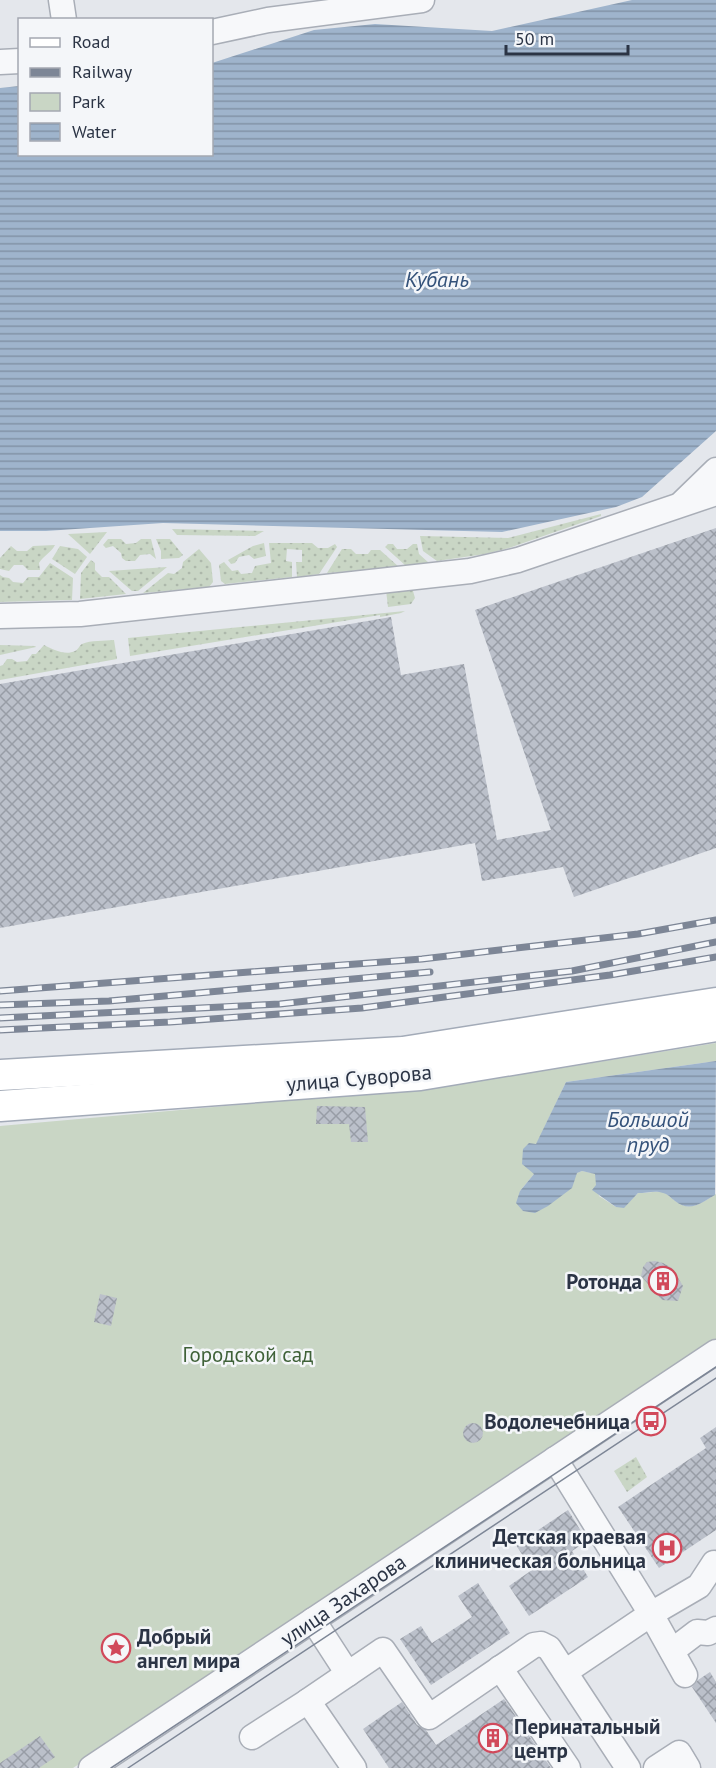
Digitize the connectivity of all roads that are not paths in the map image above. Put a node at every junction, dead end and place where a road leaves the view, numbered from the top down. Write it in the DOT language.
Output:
graph roads {
  1 [pos="61,0"];
  2 [pos="422,0"];
  3 [pos="64,18"];
  4 [pos="213,32"];
  5 [pos="18,61"];
  6 [pos="0,62"];
  7 [pos="716,470"];
  8 [pos="716,493"];
  9 [pos="677,507"];
  10 [pos="0,616"];
  11 [pos="716,1003"];
  12 [pos="716,1026"];
  13 [pos="0,1075"];
  14 [pos="0,1106"];
  15 [pos="716,1352"];
  16 [pos="555,1459"];
  17 [pos="714,1563"];
  18 [pos="651,1614"];
  19 [pos="313,1620"];
  20 [pos="713,1636"];
  21 [pos="672,1651"];
  22 [pos="500,1668"];
  23 [pos="565,1672"];
  24 [pos="348,1674"];
  25 [pos="686,1675"];
  26 [pos="308,1701"];
  27 [pos="252,1737"];
  28 [pos="91,1768"];
  29 [pos="354,1768"];
  30 [pos="568,1768"];
  31 [pos="628,1768"];
  32 [pos="656,1768"];
  33 [pos="688,1768"];
  1 -- 3 [label="street"];
  2 -- 4 [label="street"];
  5 -- 6 [label="street"];
  7 -- 9 [label="street"];
  8 -- 9 [label="street"];
  9 -- 10 [label="street"];
  11 -- 13 [label="main road, улица Суворова"];
  12 -- 14 [label="main road, улица Суворова"];
  15 -- 16 [label="street, улица Захарова"];
  16 -- 18 [label="street"];
  16 -- 19 [label="street, улица Захарова"];
  17 -- 18 [label="street"];
  18 -- 21 [label="street"];
  18 -- 23 [label="street"];
  19 -- 24 [label="street"];
  19 -- 28 [label="street, улица Захарова"];
  20 -- 21 [label="street"];
  21 -- 25 [label="street"];
  22 -- 23 [label="street"];
  22 -- 24 [label="street"];
  22 -- 30 [label="street"];
  23 -- 31 [label="street"];
  24 -- 26 [label="street"];
  26 -- 27 [label="street"];
  26 -- 29 [label="street"];
  32 -- 33 [label="street"];
}
